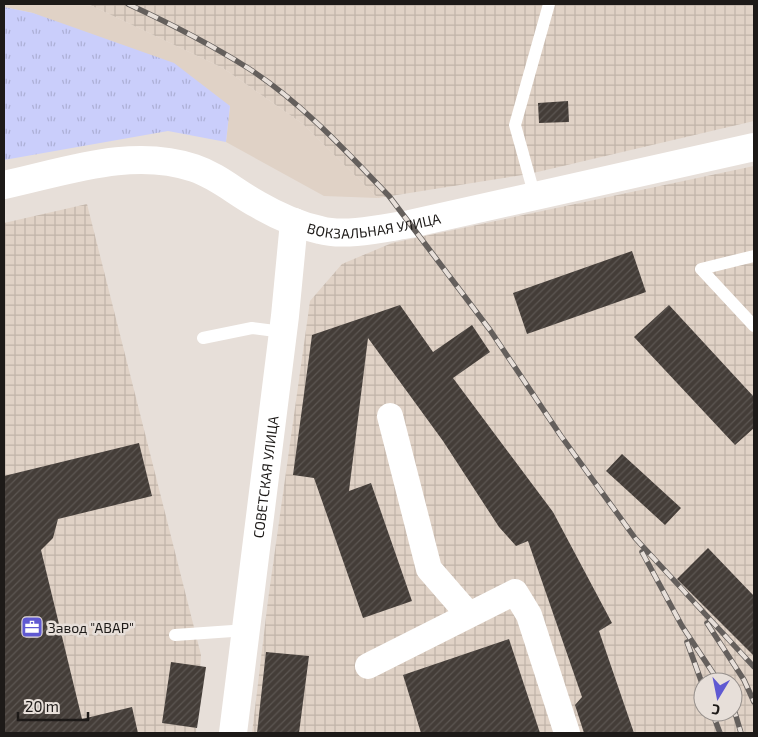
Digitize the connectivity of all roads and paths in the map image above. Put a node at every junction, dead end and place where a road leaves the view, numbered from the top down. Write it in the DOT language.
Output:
graph roads {
  1 [pos="549,4"];
  2 [pos="754,147"];
  3 [pos="4,186"];
  4 [pos="535,197"];
  5 [pos="294,222"];
  6 [pos="754,256"];
  7 [pos="754,326"];
  8 [pos="283,332"];
  9 [pos="203,338"];
  10 [pos="390,416"];
  11 [pos="469,615"];
  12 [pos="247,630"];
  13 [pos="175,635"];
  14 [pos="368,666"];
  15 [pos="233,733"];
  16 [pos="567,733"];
  1 -- 4 [label="lane"];
  2 -- 4 [label="main road, ВОКЗАЛЬНАЯ УЛИЦА"];
  3 -- 5 [label="main road, ВОКЗАЛЬНАЯ УЛИЦА"];
  4 -- 5 [label="main road, ВОКЗАЛЬНАЯ УЛИЦА"];
  5 -- 8 [label="main road, СОВЕТСКАЯ УЛИЦА"];
  6 -- 7 [label="lane"];
  8 -- 9 [label="lane"];
  8 -- 12 [label="main road, СОВЕТСКАЯ УЛИЦА"];
  10 -- 11 [label="street"];
  11 -- 14 [label="street"];
  11 -- 16 [label="street"];
  12 -- 13 [label="lane"];
  12 -- 15 [label="main road, СОВЕТСКАЯ УЛИЦА"];
}
